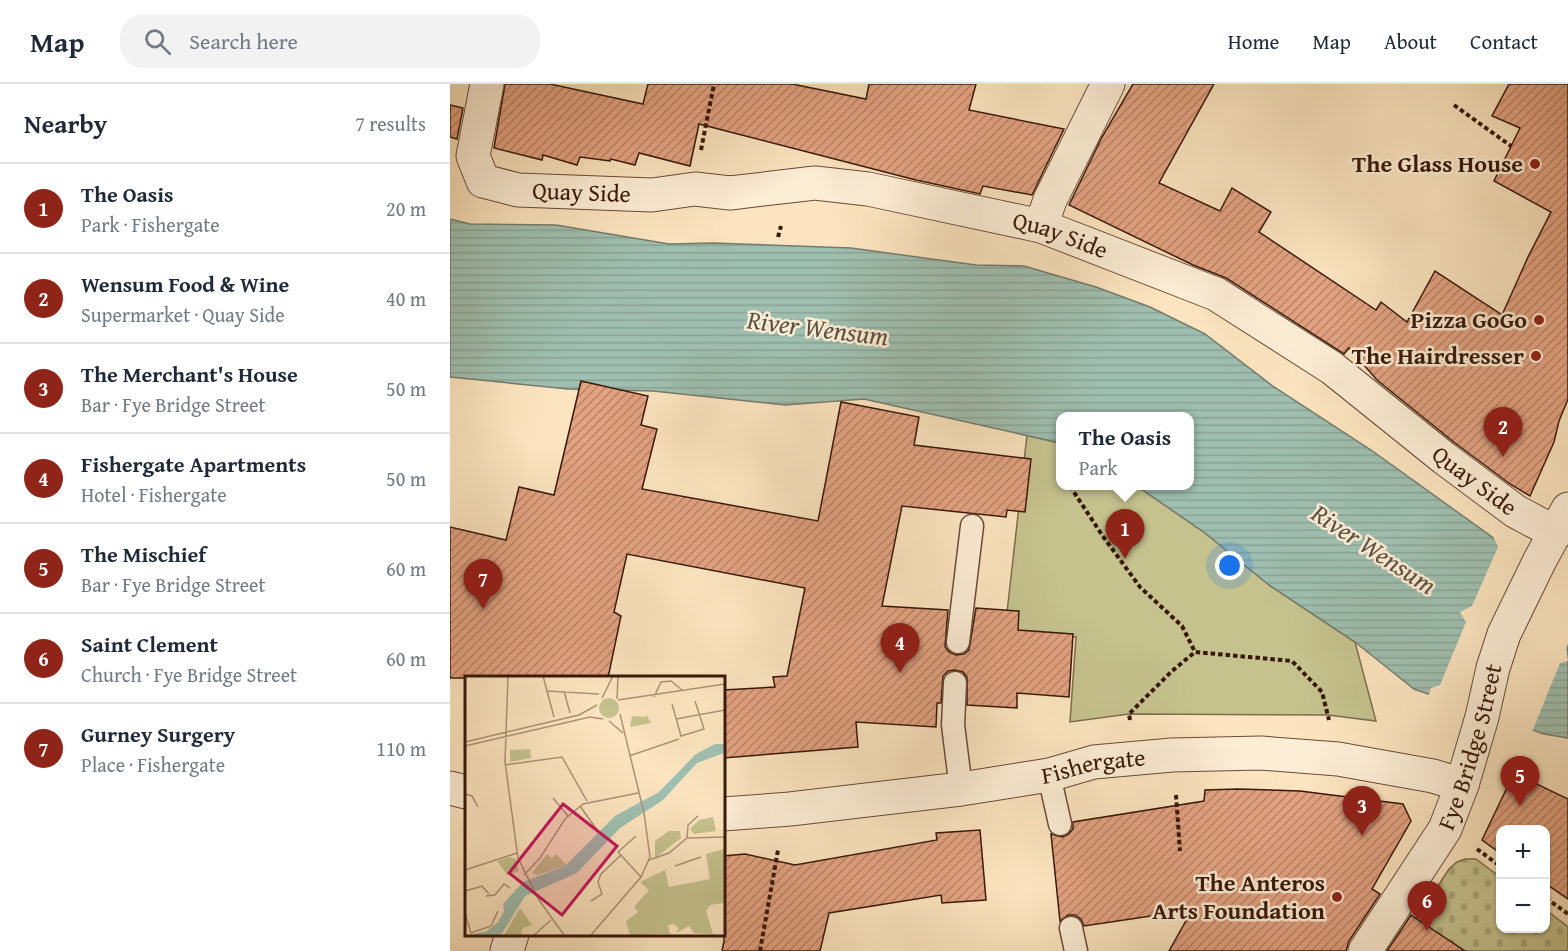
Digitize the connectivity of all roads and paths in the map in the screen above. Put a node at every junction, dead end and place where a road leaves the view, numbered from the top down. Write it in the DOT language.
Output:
graph roads {
  1 [pos="487,84"];
  2 [pos="714,84"];
  3 [pos="1108,84"];
  4 [pos="1454,105"];
  5 [pos="1511,146"];
  6 [pos="695,189"];
  7 [pos="781,225"];
  8 [pos="1041,226"];
  9 [pos="778,237"];
  10 [pos="1073,490"];
  11 [pos="1562,521"];
  12 [pos="972,526"];
  13 [pos="958,642"];
  14 [pos="1195,652"];
  15 [pos="955,683"];
  16 [pos="1172,755"];
  17 [pos="1338,759"];
  18 [pos="1135,760"];
  19 [pos="1049,775"];
  20 [pos="1462,785"];
  21 [pos="450,788"];
  22 [pos="961,789"];
  23 [pos="465,792"];
  24 [pos="790,809"];
  25 [pos="724,814"];
  26 [pos="1060,824"];
  27 [pos="1180,851"];
  28 [pos="1550,901"];
  29 [pos="1568,914"];
  30 [pos="1071,928"];
  31 [pos="511,936"];
  32 [pos="507,951"];
  33 [pos="760,951"];
  34 [pos="1076,951"];
  35 [pos="1365,951"];
  1 -- 6 [label="street, Quay Side"];
  2 -- 6 [label="path"];
  3 -- 8 [label="street"];
  4 -- 5 [label="path"];
  6 -- 8 [label="street, Quay Side"];
  7 -- 9 [label="path"];
  8 -- 11 [label="street, Quay Side"];
  10 -- 14 [label="path"];
  11 -- 20 [label="street, Fye Bridge Street"];
  12 -- 13 [label="lane"];
  14 -- 17 [label="path"];
  14 -- 18 [label="path"];
  15 -- 22 [label="lane"];
  16 -- 17 [label="street, Fishergate"];
  16 -- 18 [label="street, Fishergate"];
  16 -- 27 [label="path"];
  17 -- 20 [label="street, Fishergate"];
  18 -- 19 [label="street, Fishergate"];
  19 -- 22 [label="street, Fishergate"];
  19 -- 26 [label="lane"];
  20 -- 35 [label="street, Fye Bridge Street"];
  21 -- 23 [label="street"];
  22 -- 24 [label="street, Fishergate"];
  24 -- 25 [label="street, Fishergate"];
  24 -- 33 [label="path"];
  28 -- 29 [label="path"];
  30 -- 34 [label="lane"];
  31 -- 32 [label="street"];
}
